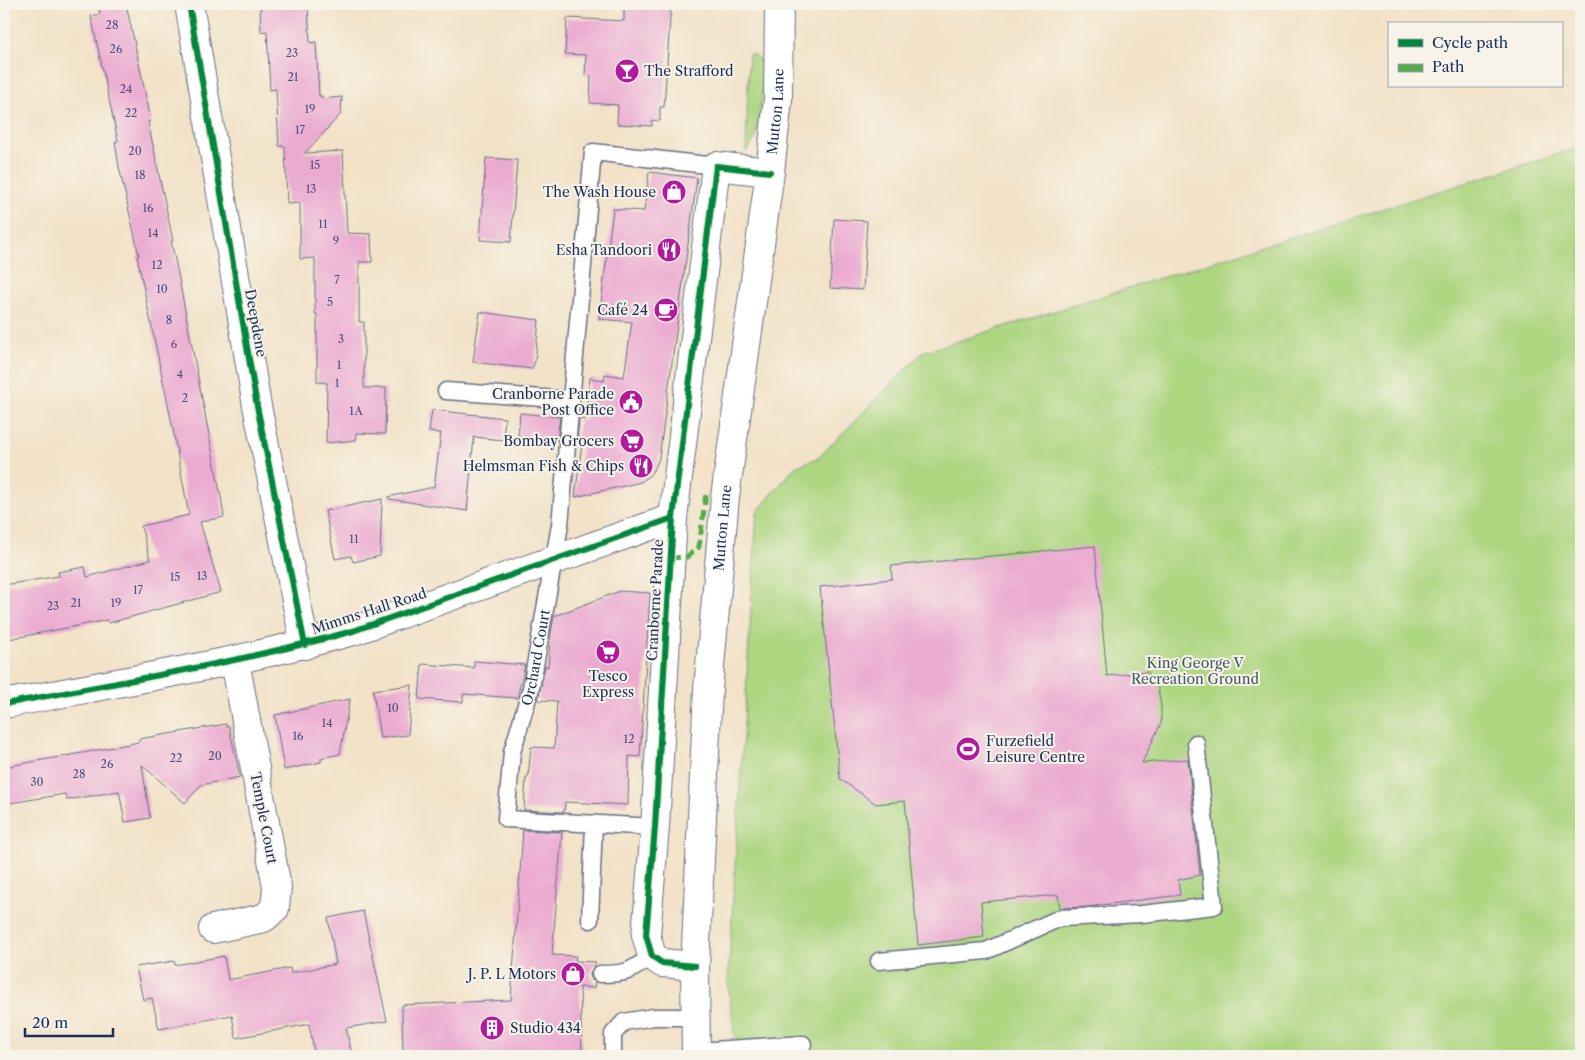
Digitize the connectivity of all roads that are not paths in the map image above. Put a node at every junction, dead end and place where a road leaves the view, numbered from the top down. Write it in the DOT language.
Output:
graph roads {
  1 [pos="189,4"];
  2 [pos="779,4"];
  3 [pos="716,166"];
  4 [pos="770,172"];
  5 [pos="446,391"];
  6 [pos="570,400"];
  7 [pos="673,518"];
  8 [pos="552,561"];
  9 [pos="305,645"];
  10 [pos="235,661"];
  11 [pos="4,704"];
  12 [pos="1196,743"];
  13 [pos="594,824"];
  14 [pos="655,827"];
  15 [pos="590,920"];
  16 [pos="213,929"];
  17 [pos="652,956"];
  18 [pos="879,961"];
  19 [pos="695,966"];
  20 [pos="600,974"];
  21 [pos="696,1018"];
  22 [pos="803,1044"];
  23 [pos="696,1054"];
  24 [pos="613,1056"];
  1 -- 9 [label="street, Deepdene"];
  2 -- 4 [label="street, Mutton Lane"];
  3 -- 4 [label="street"];
  3 -- 6 [label="lane, Orchard Court"];
  3 -- 7 [label="street, Cranborne Parade"];
  4 -- 19 [label="street, Mutton Lane"];
  5 -- 6 [label="lane"];
  6 -- 8 [label="lane, Orchard Court"];
  7 -- 8 [label="street, Mimms Hall Road"];
  7 -- 14 [label="street, Cranborne Parade"];
  8 -- 9 [label="street, Mimms Hall Road"];
  8 -- 13 [label="lane, Orchard Court"];
  9 -- 10 [label="street, Mimms Hall Road"];
  10 -- 11 [label="street, Mimms Hall Road"];
  10 -- 16 [label="street, Temple Court"];
  12 -- 18 [label="lane"];
  13 -- 14 [label="lane"];
  13 -- 15 [label="lane"];
  14 -- 17 [label="street, Cranborne Parade"];
  17 -- 19 [label="street"];
  17 -- 20 [label="lane"];
  19 -- 21 [label="street, Mutton Lane"];
  21 -- 23 [label="street, Mutton Lane"];
  21 -- 24 [label="lane"];
  22 -- 23 [label="lane"];
}
